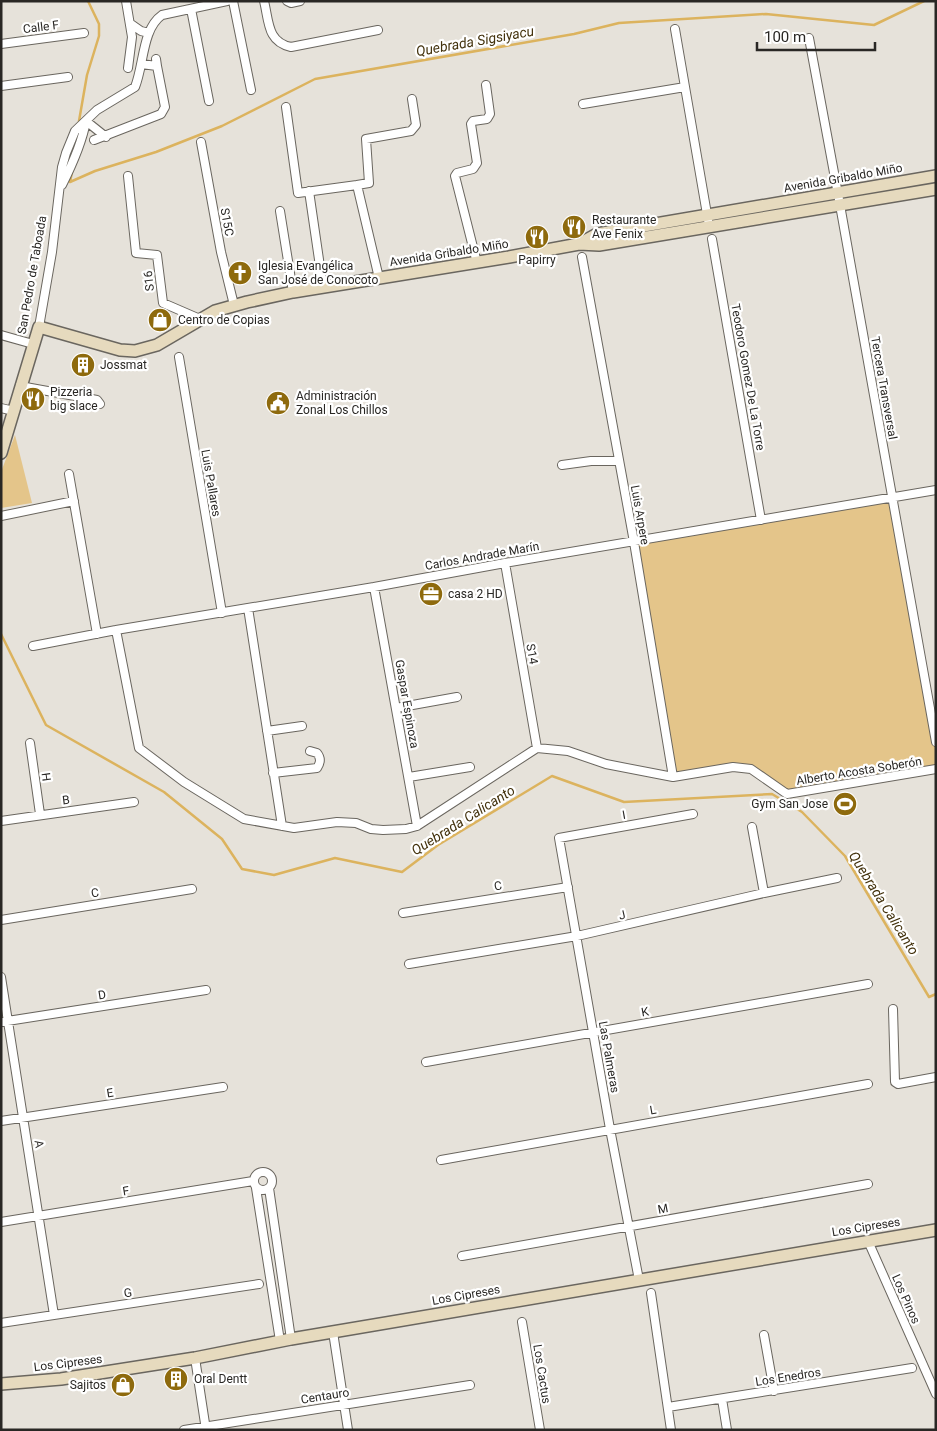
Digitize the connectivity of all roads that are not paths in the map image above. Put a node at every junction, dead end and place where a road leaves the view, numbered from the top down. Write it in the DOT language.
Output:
graph roads {
  1 [pos="126,1"];
  2 [pos="233,1"];
  3 [pos="264,1"];
  4 [pos="287,1"];
  5 [pos="300,1"];
  6 [pos="224,2"];
  7 [pos="191,9"];
  8 [pos="131,24"];
  9 [pos="675,29"];
  10 [pos="378,30"];
  11 [pos="84,33"];
  12 [pos="149,33"];
  13 [pos="809,38"];
  14 [pos="1,44"];
  15 [pos="142,64"];
  16 [pos="128,68"];
  17 [pos="68,77"];
  18 [pos="486,84"];
  19 [pos="1,86"];
  20 [pos="685,87"];
  21 [pos="251,90"];
  22 [pos="412,99"];
  23 [pos="210,101"];
  24 [pos="583,104"];
  25 [pos="286,106"];
  26 [pos="86,121"];
  27 [pos="106,137"];
  28 [pos="94,140"];
  29 [pos="201,142"];
  30 [pos="128,176"];
  31 [pos="936,176"];
  32 [pos="357,185"];
  33 [pos="936,189"];
  34 [pos="309,192"];
  35 [pos="838,193"];
  36 [pos="840,205"];
  37 [pos="280,211"];
  38 [pos="709,221"];
  39 [pos="712,239"];
  40 [pos="582,257"];
  41 [pos="477,262"];
  42 [pos="379,278"];
  43 [pos="323,287"];
  44 [pos="293,292"];
  45 [pos="234,305"];
  46 [pos="200,319"];
  47 [pos="39,327"];
  48 [pos="1,335"];
  49 [pos="33,344"];
  50 [pos="179,357"];
  51 [pos="20,386"];
  52 [pos="100,404"];
  53 [pos="1,408"];
  54 [pos="14,412"];
  55 [pos="2,451"];
  56 [pos="619,461"];
  57 [pos="562,465"];
  58 [pos="69,474"];
  59 [pos="936,490"];
  60 [pos="892,498"];
  61 [pos="74,501"];
  62 [pos="1,516"];
  63 [pos="761,520"];
  64 [pos="634,542"];
  65 [pos="505,563"];
  66 [pos="374,587"];
  67 [pos="248,608"];
  68 [pos="222,613"];
  69 [pos="116,630"];
  70 [pos="97,634"];
  71 [pos="33,646"];
  72 [pos="457,697"];
  73 [pos="396,708"];
  74 [pos="302,726"];
  75 [pos="267,731"];
  76 [pos="936,742"];
  77 [pos="30,743"];
  78 [pos="537,748"];
  79 [pos="310,751"];
  80 [pos="470,768"];
  81 [pos="936,769"];
  82 [pos="273,773"];
  83 [pos="409,777"];
  84 [pos="673,777"];
  85 [pos="134,802"];
  86 [pos="40,814"];
  87 [pos="693,814"];
  88 [pos="1,821"];
  89 [pos="282,826"];
  90 [pos="417,826"];
  91 [pos="752,827"];
  92 [pos="559,838"];
  93 [pos="838,878"];
  94 [pos="568,887"];
  95 [pos="192,888"];
  96 [pos="764,893"];
  97 [pos="403,912"];
  98 [pos="1,920"];
  99 [pos="577,936"];
  100 [pos="409,964"];
  101 [pos="1,977"];
  102 [pos="868,984"];
  103 [pos="206,990"];
  104 [pos="893,1009"];
  105 [pos="4,1022"];
  106 [pos="593,1032"];
  107 [pos="426,1062"];
  108 [pos="936,1078"];
  109 [pos="868,1084"];
  110 [pos="223,1087"];
  111 [pos="24,1118"];
  112 [pos="1,1121"];
  113 [pos="610,1129"];
  114 [pos="442,1160"];
  115 [pos="255,1184"];
  116 [pos="868,1184"];
  117 [pos="269,1188"];
  118 [pos="39,1216"];
  119 [pos="1,1222"];
  120 [pos="628,1226"];
  121 [pos="936,1230"];
  122 [pos="868,1240"];
  123 [pos="462,1256"];
  124 [pos="639,1280"];
  125 [pos="259,1284"];
  126 [pos="651,1293"];
  127 [pos="54,1316"];
  128 [pos="522,1322"];
  129 [pos="1,1324"];
  130 [pos="333,1332"];
  131 [pos="764,1335"];
  132 [pos="286,1340"];
  133 [pos="195,1358"];
  134 [pos="912,1368"];
  135 [pos="1,1384"];
  136 [pos="470,1385"];
  137 [pos="774,1391"];
  138 [pos="936,1394"];
  139 [pos="722,1399"];
  140 [pos="344,1405"];
  141 [pos="668,1407"];
  142 [pos="205,1428"];
  143 [pos="184,1430"];
  144 [pos="348,1430"];
  145 [pos="540,1430"];
  146 [pos="671,1430"];
  147 [pos="727,1430"];
  1 -- 8 [label="street"];
  2 -- 21 [label="street"];
  3 -- 10 [label="street"];
  4 -- 5 [label="street"];
  6 -- 7 [label="street, San Pedro de Taboada"];
  7 -- 12 [label="street, San Pedro de Taboada"];
  7 -- 23 [label="street"];
  8 -- 12 [label="street"];
  8 -- 16 [label="street"];
  9 -- 20 [label="street"];
  11 -- 14 [label="street, Calle F"];
  12 -- 15 [label="street, San Pedro de Taboada"];
  13 -- 35 [label="street, Tercera Transversal"];
  15 -- 26 [label="street, San Pedro de Taboada"];
  15 -- 27 [label="street"];
  17 -- 19 [label="street"];
  18 -- 41 [label="street"];
  20 -- 24 [label="street"];
  20 -- 38 [label="street"];
  22 -- 32 [label="street"];
  25 -- 34 [label="street"];
  26 -- 27 [label="street"];
  26 -- 47 [label="street, San Pedro de Taboada"];
  27 -- 28 [label="street"];
  29 -- 45 [label="street, S15C"];
  30 -- 46 [label="street, S16"];
  31 -- 35 [label="street, Avenida Gribaldo Miño"];
  32 -- 34 [label="street"];
  32 -- 42 [label="street"];
  33 -- 36 [label="street, Avenida Gribaldo Miño"];
  34 -- 43 [label="street"];
  35 -- 36 [label="street, Tercera Transversal"];
  35 -- 38 [label="street, Avenida Gribaldo Miño"];
  36 -- 38 [label="street, Avenida Gribaldo Miño"];
  36 -- 60 [label="street, Tercera Transversal"];
  37 -- 44 [label="street"];
  38 -- 41 [label="street, Avenida Gribaldo Miño"];
  39 -- 63 [label="street, Teodoro Gomez De La Torre"];
  40 -- 56 [label="street, Luis Arpere"];
  41 -- 42 [label="street, Avenida Gribaldo Miño"];
  42 -- 43 [label="street, Avenida Gribaldo Miño"];
  43 -- 44 [label="street, Avenida Gribaldo Miño"];
  44 -- 45 [label="street, Avenida Gribaldo Miño"];
  45 -- 46 [label="street, Avenida Gribaldo Miño"];
  46 -- 47 [label="street, Avenida Gribaldo Miño"];
  47 -- 49 [label="street, San Pedro de Taboada"];
  48 -- 49 [label="street"];
  49 -- 51 [label="street, San Pedro de Taboada"];
  50 -- 68 [label="street, Luis Pallares"];
  51 -- 52 [label="street"];
  51 -- 54 [label="street, San Pedro de Taboada"];
  53 -- 54 [label="street"];
  54 -- 55 [label="street, San Pedro de Taboada"];
  56 -- 57 [label="street"];
  56 -- 64 [label="street, Luis Arpere"];
  58 -- 61 [label="street"];
  59 -- 60 [label="street, Carlos Andrade Marín"];
  60 -- 63 [label="street, Carlos Andrade Marín"];
  60 -- 76 [label="street, Tercera Transversal"];
  61 -- 62 [label="street"];
  61 -- 70 [label="street"];
  63 -- 64 [label="street, Carlos Andrade Marín"];
  64 -- 65 [label="street, Carlos Andrade Marín"];
  64 -- 84 [label="street, Luis Arpere"];
  65 -- 66 [label="street, Carlos Andrade Marín"];
  65 -- 78 [label="street, S14"];
  66 -- 67 [label="street, Carlos Andrade Marín"];
  66 -- 73 [label="street, Gaspar Espinoza"];
  67 -- 68 [label="street, Carlos Andrade Marín"];
  67 -- 75 [label="street"];
  68 -- 69 [label="street, Carlos Andrade Marín"];
  69 -- 70 [label="street, Carlos Andrade Marín"];
  69 -- 89 [label="street"];
  70 -- 71 [label="street, Carlos Andrade Marín"];
  72 -- 73 [label="street"];
  73 -- 83 [label="street, Gaspar Espinoza"];
  74 -- 75 [label="street"];
  75 -- 82 [label="street"];
  77 -- 86 [label="street, H"];
  78 -- 84 [label="street"];
  78 -- 90 [label="street"];
  79 -- 82 [label="street"];
  80 -- 83 [label="street"];
  81 -- 84 [label="street, Alberto Acosta Soberón"];
  82 -- 89 [label="street"];
  83 -- 90 [label="street, Gaspar Espinoza"];
  85 -- 86 [label="street, B"];
  86 -- 88 [label="street, B"];
  87 -- 92 [label="street, I"];
  89 -- 90 [label="street"];
  91 -- 96 [label="street"];
  92 -- 94 [label="street, Las Palmeras"];
  93 -- 96 [label="street, J"];
  94 -- 97 [label="street, C"];
  94 -- 99 [label="street, Las Palmeras"];
  95 -- 98 [label="street, C"];
  96 -- 99 [label="street, J"];
  99 -- 100 [label="street, J"];
  99 -- 106 [label="street, Las Palmeras"];
  101 -- 105 [label="street, A"];
  102 -- 106 [label="street, K"];
  103 -- 105 [label="street, D"];
  104 -- 108 [label="street"];
  105 -- 111 [label="street, A"];
  106 -- 107 [label="street, K"];
  106 -- 113 [label="street, Las Palmeras"];
  109 -- 113 [label="street, L"];
  110 -- 111 [label="street, E"];
  111 -- 112 [label="street, E"];
  111 -- 118 [label="street, A"];
  113 -- 114 [label="street, L"];
  113 -- 120 [label="street, Las Palmeras"];
  115 -- 117 [label="street"];
  115 -- 117 [label="street"];
  115 -- 118 [label="street, F"];
  115 -- 132 [label="street"];
  116 -- 120 [label="street, M"];
  117 -- 132 [label="street"];
  118 -- 119 [label="street, F"];
  118 -- 127 [label="street, A"];
  120 -- 123 [label="street, M"];
  120 -- 124 [label="street, Las Palmeras"];
  121 -- 122 [label="street, Los Cipreses"];
  122 -- 124 [label="street, Los Cipreses"];
  122 -- 138 [label="street, Los Pinos"];
  124 -- 130 [label="street, Los Cipreses"];
  125 -- 127 [label="street, G"];
  126 -- 141 [label="street"];
  127 -- 129 [label="street, G"];
  128 -- 145 [label="street, Los Cactus"];
  130 -- 132 [label="street, Los Cipreses"];
  130 -- 140 [label="street"];
  131 -- 137 [label="street"];
  132 -- 133 [label="street, Los Cipreses"];
  133 -- 135 [label="street, Los Cipreses"];
  133 -- 142 [label="street"];
  134 -- 137 [label="street, Los Enedros"];
  136 -- 140 [label="street, Centauro"];
  137 -- 139 [label="street, Los Enedros"];
  139 -- 141 [label="street, Los Enedros"];
  139 -- 147 [label="street"];
  140 -- 142 [label="street, Centauro"];
  140 -- 144 [label="street"];
  141 -- 146 [label="street"];
  142 -- 143 [label="street, Centauro"];
}
